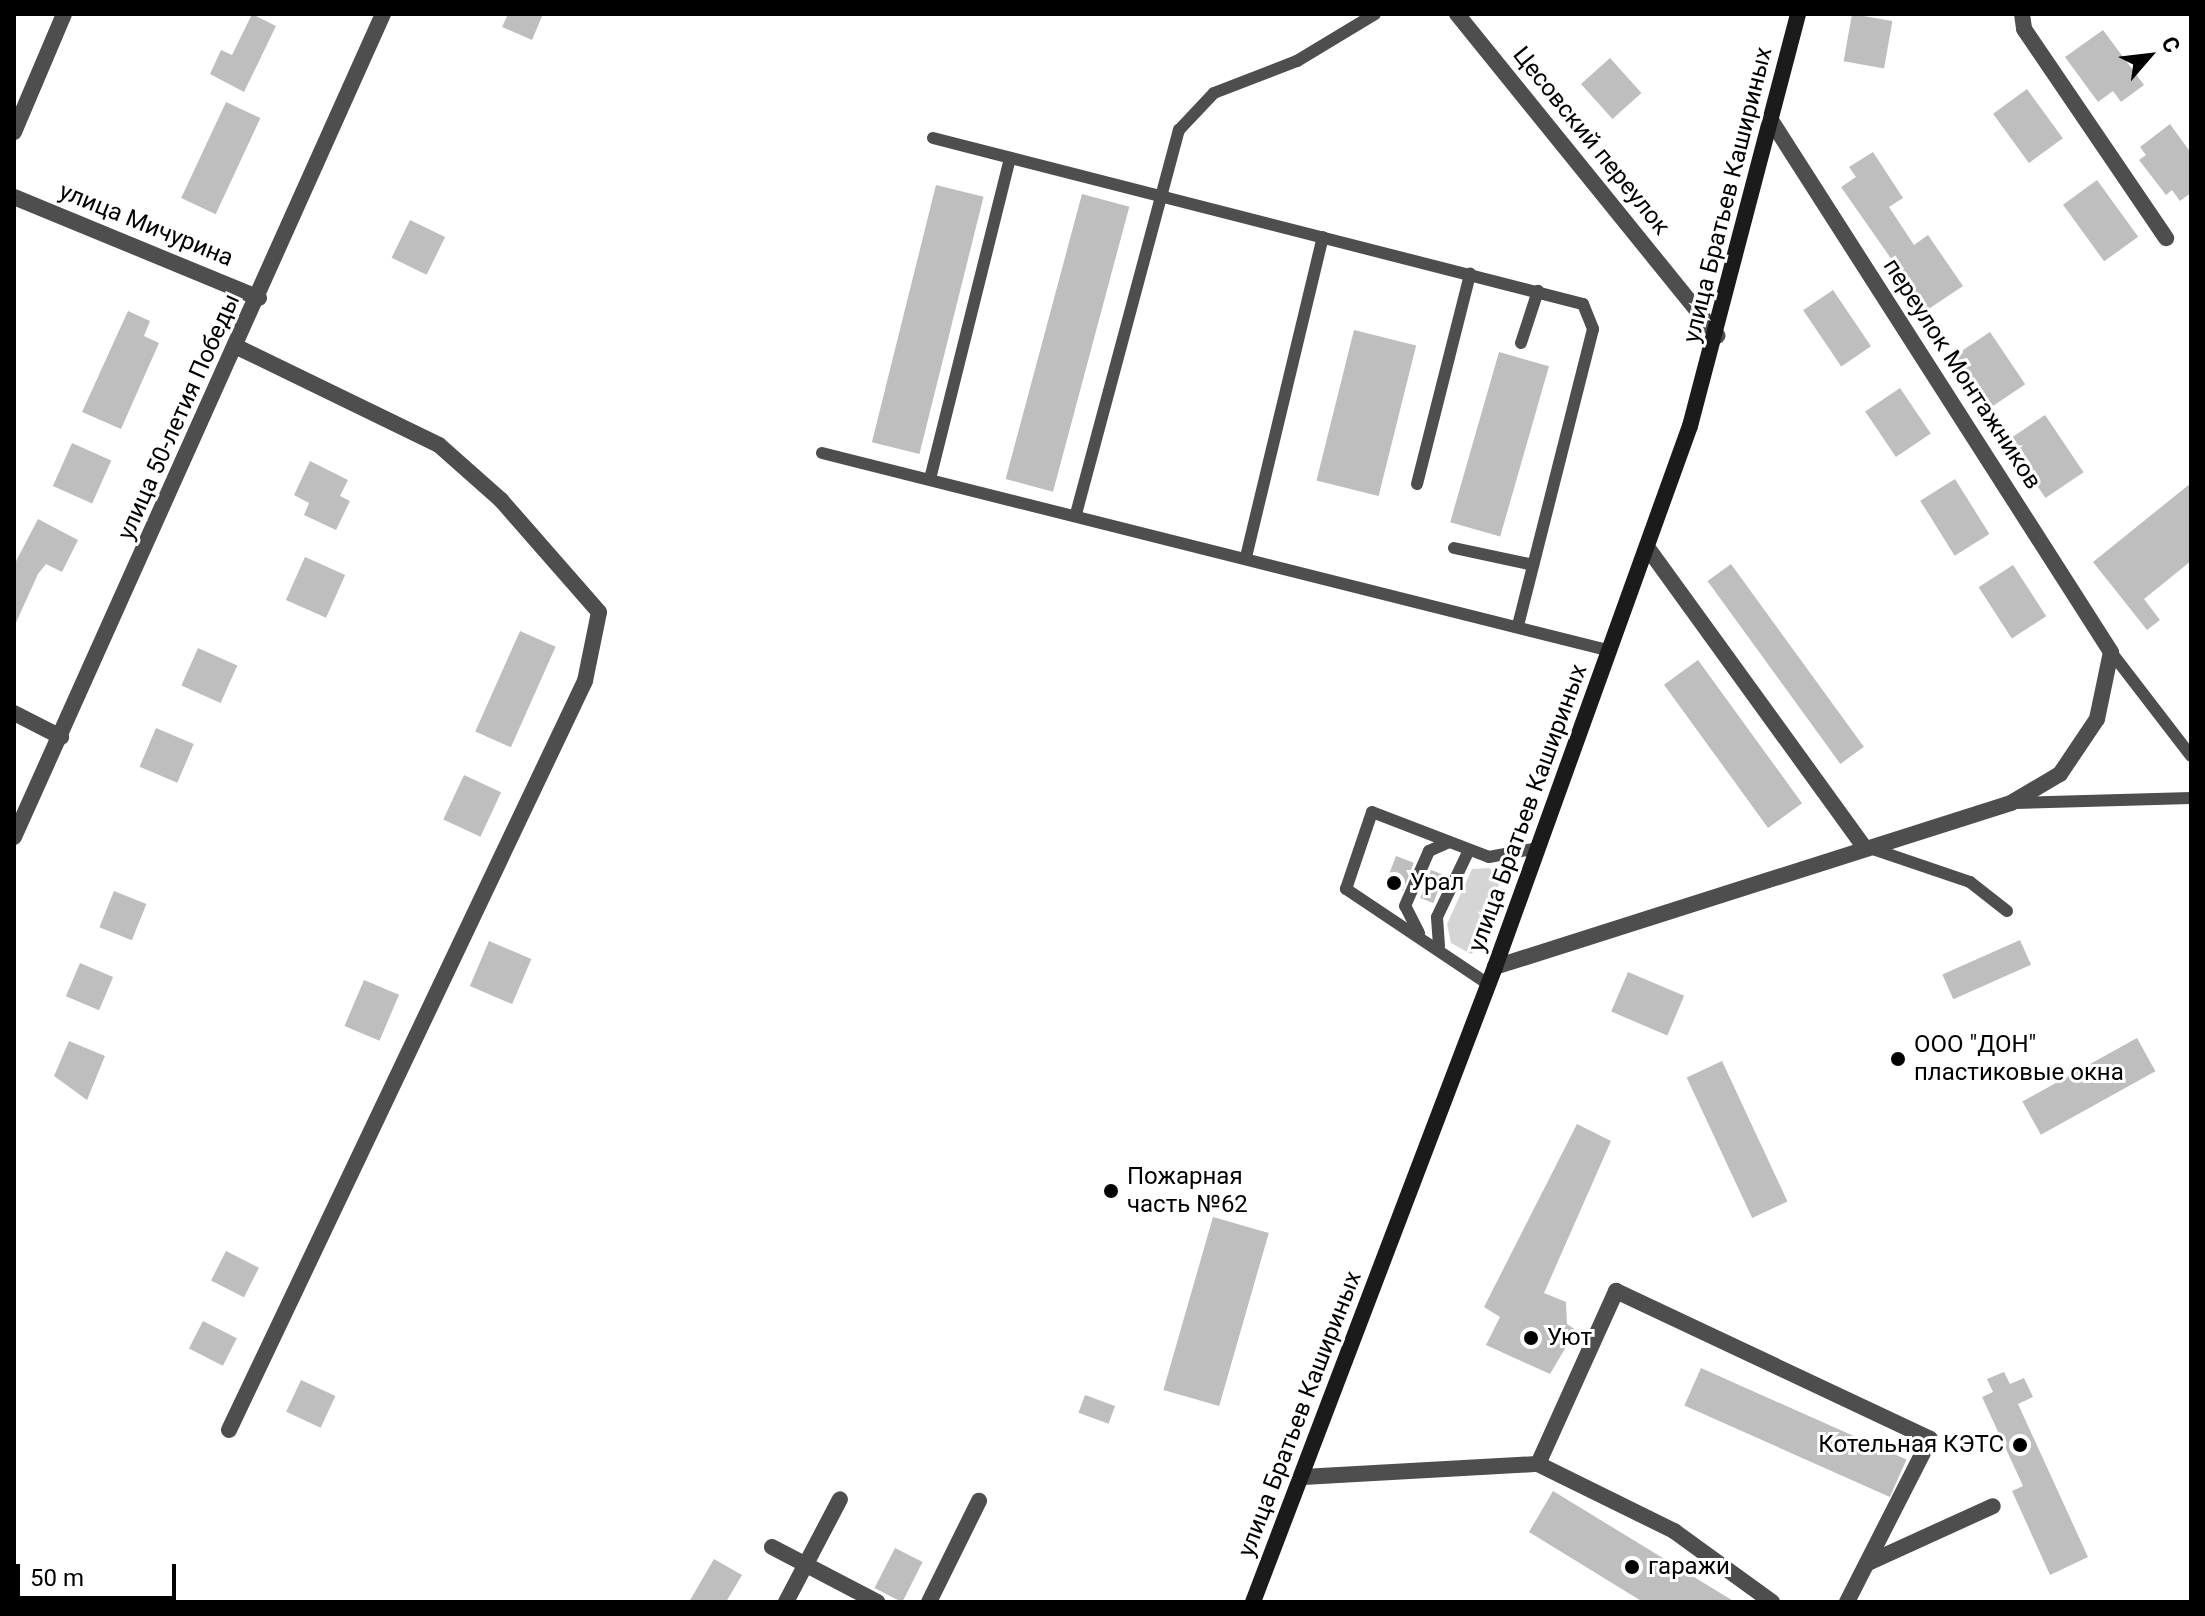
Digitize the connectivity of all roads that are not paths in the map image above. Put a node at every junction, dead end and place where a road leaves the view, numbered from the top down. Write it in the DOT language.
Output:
graph roads {
  1 [pos="64,14"];
  2 [pos="383,14"];
  3 [pos="1375,14"];
  4 [pos="1457,14"];
  5 [pos="2022,14"];
  6 [pos="1793,15"];
  7 [pos="1772,122"];
  8 [pos="14,132"];
  9 [pos="933,138"];
  10 [pos="1010,158"];
  11 [pos="1158,195"];
  12 [pos="14,197"];
  13 [pos="1323,237"];
  14 [pos="2166,238"];
  15 [pos="1470,274"];
  16 [pos="1538,291"];
  17 [pos="259,298"];
  18 [pos="1718,336"];
  19 [pos="1521,343"];
  20 [pos="237,347"];
  21 [pos="822,453"];
  22 [pos="930,479"];
  23 [pos="1417,484"];
  24 [pos="1076,514"];
  25 [pos="1647,547"];
  26 [pos="1454,548"];
  27 [pos="1246,557"];
  28 [pos="1533,565"];
  29 [pos="1518,626"];
  30 [pos="1611,651"];
  31 [pos="2111,652"];
  32 [pos="14,713"];
  33 [pos="61,737"];
  34 [pos="2191,756"];
  35 [pos="2191,798"];
  36 [pos="2011,803"];
  37 [pos="14,837"];
  38 [pos="1449,842"];
  39 [pos="1863,845"];
  40 [pos="1538,848"];
  41 [pos="1469,850"];
  42 [pos="2007,911"];
  43 [pos="1419,933"];
  44 [pos="1439,946"];
  45 [pos="1495,967"];
  46 [pos="1488,984"];
  47 [pos="229,1430"];
  48 [pos="1538,1464"];
  49 [pos="1303,1477"];
  50 [pos="840,1499"];
  51 [pos="979,1501"];
  52 [pos="1993,1506"];
  53 [pos="772,1547"];
  54 [pos="807,1563"];
  55 [pos="1868,1563"];
  56 [pos="786,1602"];
  57 [pos="877,1602"];
  58 [pos="929,1602"];
  59 [pos="1253,1602"];
  60 [pos="1772,1602"];
  61 [pos="1847,1602"];
  1 -- 8 [label="street"];
  2 -- 17 [label="street, улица 50-летия Победы"];
  3 -- 11 [label="lane"];
  4 -- 18 [label="street, Цесовский переулок"];
  5 -- 14 [label="street"];
  6 -- 7 [label="main road, улица Братьев Кашириных"];
  7 -- 18 [label="main road, улица Братьев Кашириных"];
  7 -- 31 [label="street, переулок Монтажников"];
  9 -- 10 [label="lane"];
  10 -- 11 [label="lane"];
  10 -- 22 [label="lane"];
  11 -- 13 [label="lane"];
  11 -- 24 [label="lane"];
  12 -- 17 [label="street, улица Мичурина"];
  13 -- 15 [label="lane"];
  13 -- 27 [label="lane"];
  15 -- 16 [label="lane"];
  15 -- 23 [label="lane"];
  16 -- 19 [label="lane"];
  16 -- 28 [label="lane"];
  17 -- 20 [label="street, улица 50-летия Победы"];
  18 -- 25 [label="main road, улица Братьев Кашириных"];
  20 -- 33 [label="street, улица 50-летия Победы"];
  20 -- 47 [label="street"];
  21 -- 22 [label="lane"];
  22 -- 24 [label="lane"];
  24 -- 27 [label="lane"];
  25 -- 30 [label="main road, улица Братьев Кашириных"];
  25 -- 39 [label="street"];
  26 -- 28 [label="lane"];
  27 -- 29 [label="lane"];
  28 -- 29 [label="lane"];
  29 -- 30 [label="lane"];
  30 -- 40 [label="main road, улица Братьев Кашириных"];
  31 -- 34 [label="lane"];
  31 -- 36 [label="street"];
  32 -- 33 [label="street"];
  33 -- 37 [label="street, улица 50-летия Победы"];
  35 -- 36 [label="lane"];
  36 -- 39 [label="street"];
  38 -- 41 [label="lane"];
  38 -- 43 [label="lane"];
  38 -- 43 [label="lane"];
  39 -- 42 [label="lane"];
  39 -- 45 [label="street"];
  40 -- 41 [label="lane"];
  40 -- 45 [label="main road, улица Братьев Кашириных"];
  41 -- 44 [label="lane"];
  43 -- 44 [label="lane"];
  44 -- 46 [label="lane"];
  45 -- 46 [label="main road, улица Братьев Кашириных"];
  46 -- 49 [label="main road, улица Братьев Кашириных"];
  48 -- 49 [label="street"];
  48 -- 55 [label="street"];
  48 -- 60 [label="street"];
  49 -- 59 [label="main road, улица Братьев Кашириных"];
  50 -- 54 [label="street"];
  51 -- 58 [label="street"];
  52 -- 55 [label="street"];
  53 -- 54 [label="street"];
  54 -- 56 [label="street"];
  54 -- 57 [label="street"];
  55 -- 61 [label="street"];
}
